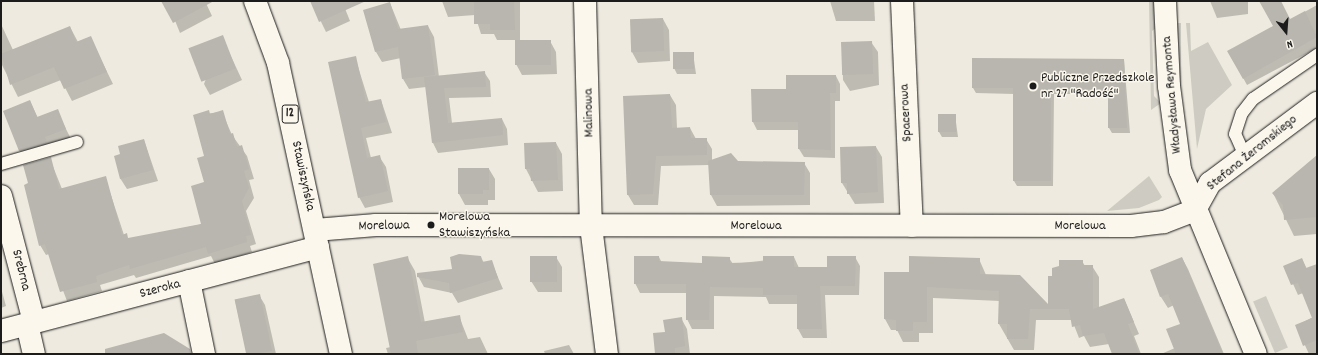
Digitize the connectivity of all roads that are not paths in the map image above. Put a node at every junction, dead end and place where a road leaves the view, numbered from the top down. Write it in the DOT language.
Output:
graph roads {
  1 [pos="255,1"];
  2 [pos="585,1"];
  3 [pos="902,1"];
  4 [pos="1166,1"];
  5 [pos="1317,55"];
  6 [pos="1317,103"];
  7 [pos="78,142"];
  8 [pos="1245,156"];
  9 [pos="1,164"];
  10 [pos="1,196"];
  11 [pos="1195,210"];
  12 [pos="591,226"];
  13 [pos="912,226"];
  14 [pos="316,239"];
  15 [pos="189,281"];
  16 [pos="31,323"];
  17 [pos="1,331"];
  18 [pos="34,354"];
  19 [pos="204,354"];
  20 [pos="341,354"];
  21 [pos="607,354"];
  22 [pos="1256,354"];
  1 -- 14 [label="street, Stawiszyńska / 12"];
  2 -- 12 [label="street, Malinowa"];
  3 -- 13 [label="street, Spacerowa"];
  4 -- 11 [label="street, Władysława Reymonta"];
  5 -- 8 [label="lane"];
  6 -- 8 [label="street, Stefana Żeromskiego"];
  7 -- 9 [label="lane"];
  8 -- 11 [label="street, Stefana Żeromskiego"];
  10 -- 16 [label="street, Srebrna"];
  11 -- 13 [label="street, Morelowa"];
  11 -- 22 [label="street, Władysława Reymonta"];
  12 -- 13 [label="street, Morelowa"];
  12 -- 14 [label="street, Morelowa"];
  12 -- 21 [label="street, Malinowa"];
  14 -- 15 [label="street, Szeroka"];
  14 -- 20 [label="street, Stawiszyńska / 12"];
  15 -- 16 [label="street, Szeroka"];
  15 -- 19 [label="street"];
  16 -- 17 [label="street, Szeroka"];
  16 -- 18 [label="street, Srebrna"];
}
